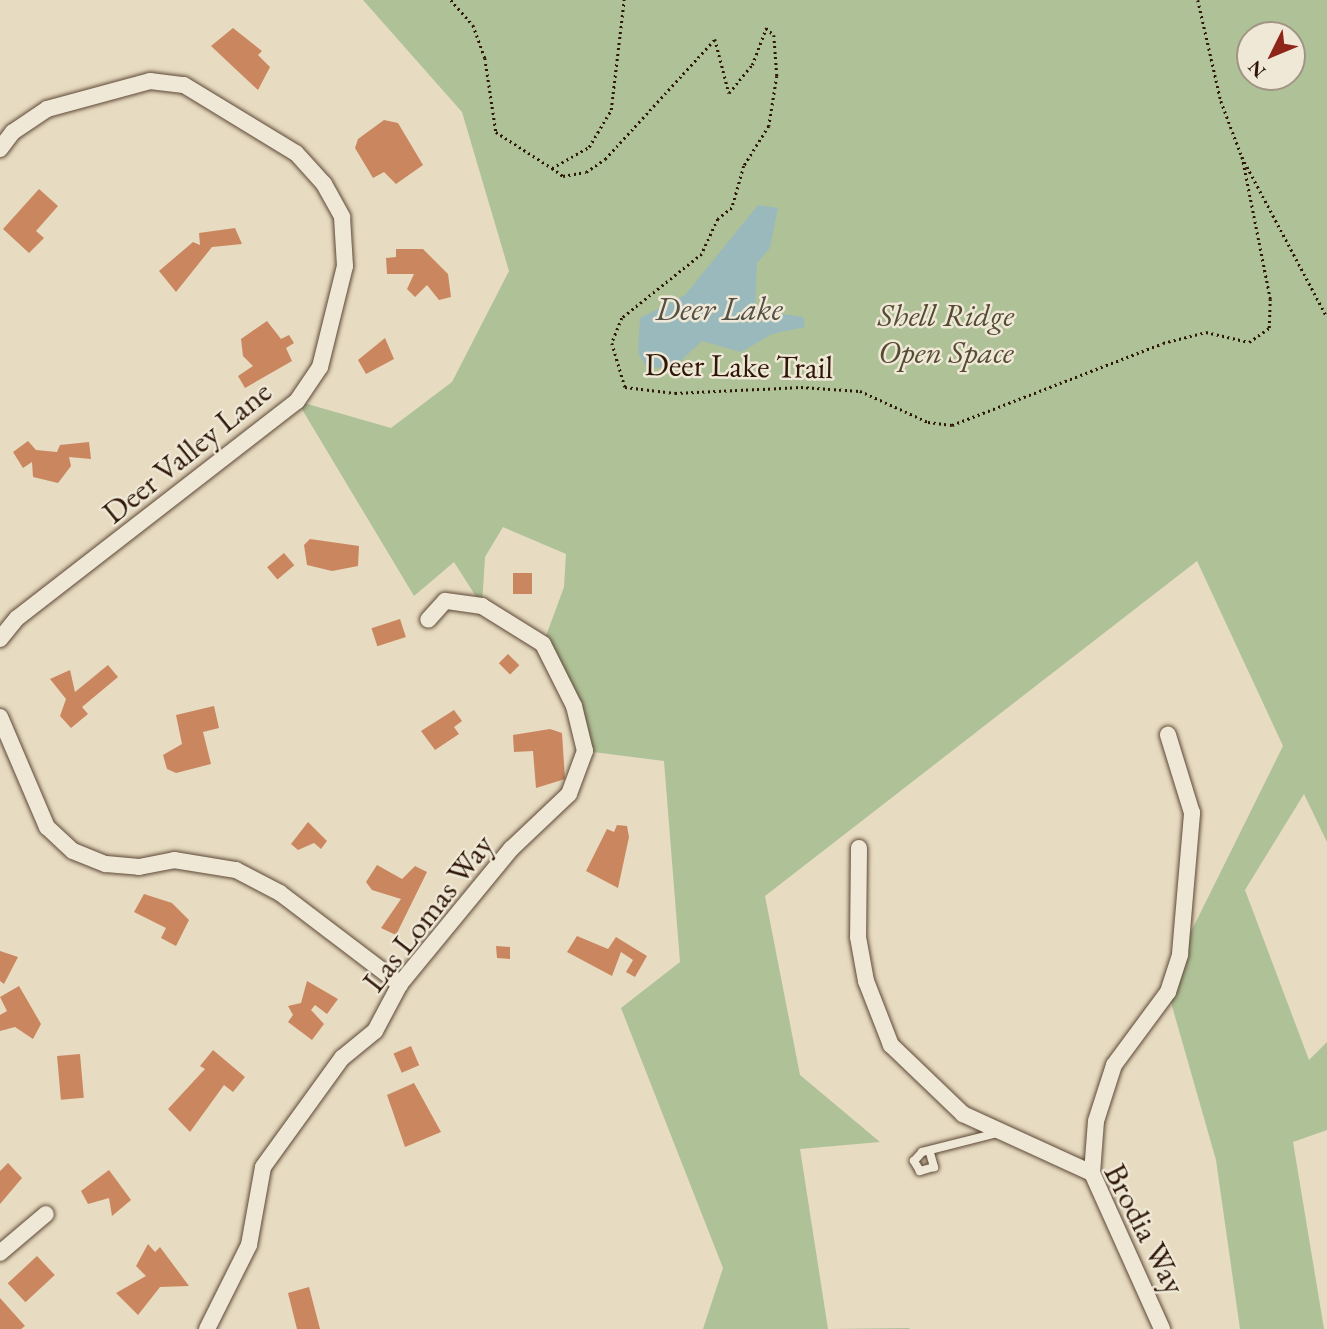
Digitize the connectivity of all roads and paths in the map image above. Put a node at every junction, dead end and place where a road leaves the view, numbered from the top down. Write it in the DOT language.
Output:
graph roads {
  1 [pos="452,0"];
  2 [pos="624,0"];
  3 [pos="1198,0"];
  4 [pos="0,149"];
  5 [pos="1242,157"];
  6 [pos="552,168"];
  7 [pos="1327,317"];
  8 [pos="428,620"];
  9 [pos="0,639"];
  10 [pos="0,717"];
  11 [pos="1168,735"];
  12 [pos="859,848"];
  13 [pos="400,984"];
  14 [pos="1000,1132"];
  15 [pos="930,1153"];
  16 [pos="1092,1173"];
  17 [pos="46,1214"];
  18 [pos="0,1253"];
  19 [pos="207,1329"];
  20 [pos="1162,1329"];
  1 -- 6 [label="path"];
  2 -- 6 [label="path"];
  3 -- 5 [label="path"];
  4 -- 9 [label="street, Deer Valley Lane"];
  5 -- 6 [label="path, Deer Lake Trail"];
  5 -- 7 [label="path"];
  8 -- 13 [label="street, Las Lomas Way"];
  10 -- 13 [label="street"];
  11 -- 16 [label="street"];
  12 -- 14 [label="street, Brodia Way"];
  13 -- 19 [label="street, Las Lomas Way"];
  14 -- 15 [label="lane"];
  14 -- 16 [label="street, Brodia Way"];
  16 -- 20 [label="street, Brodia Way"];
  17 -- 18 [label="street"];
}
